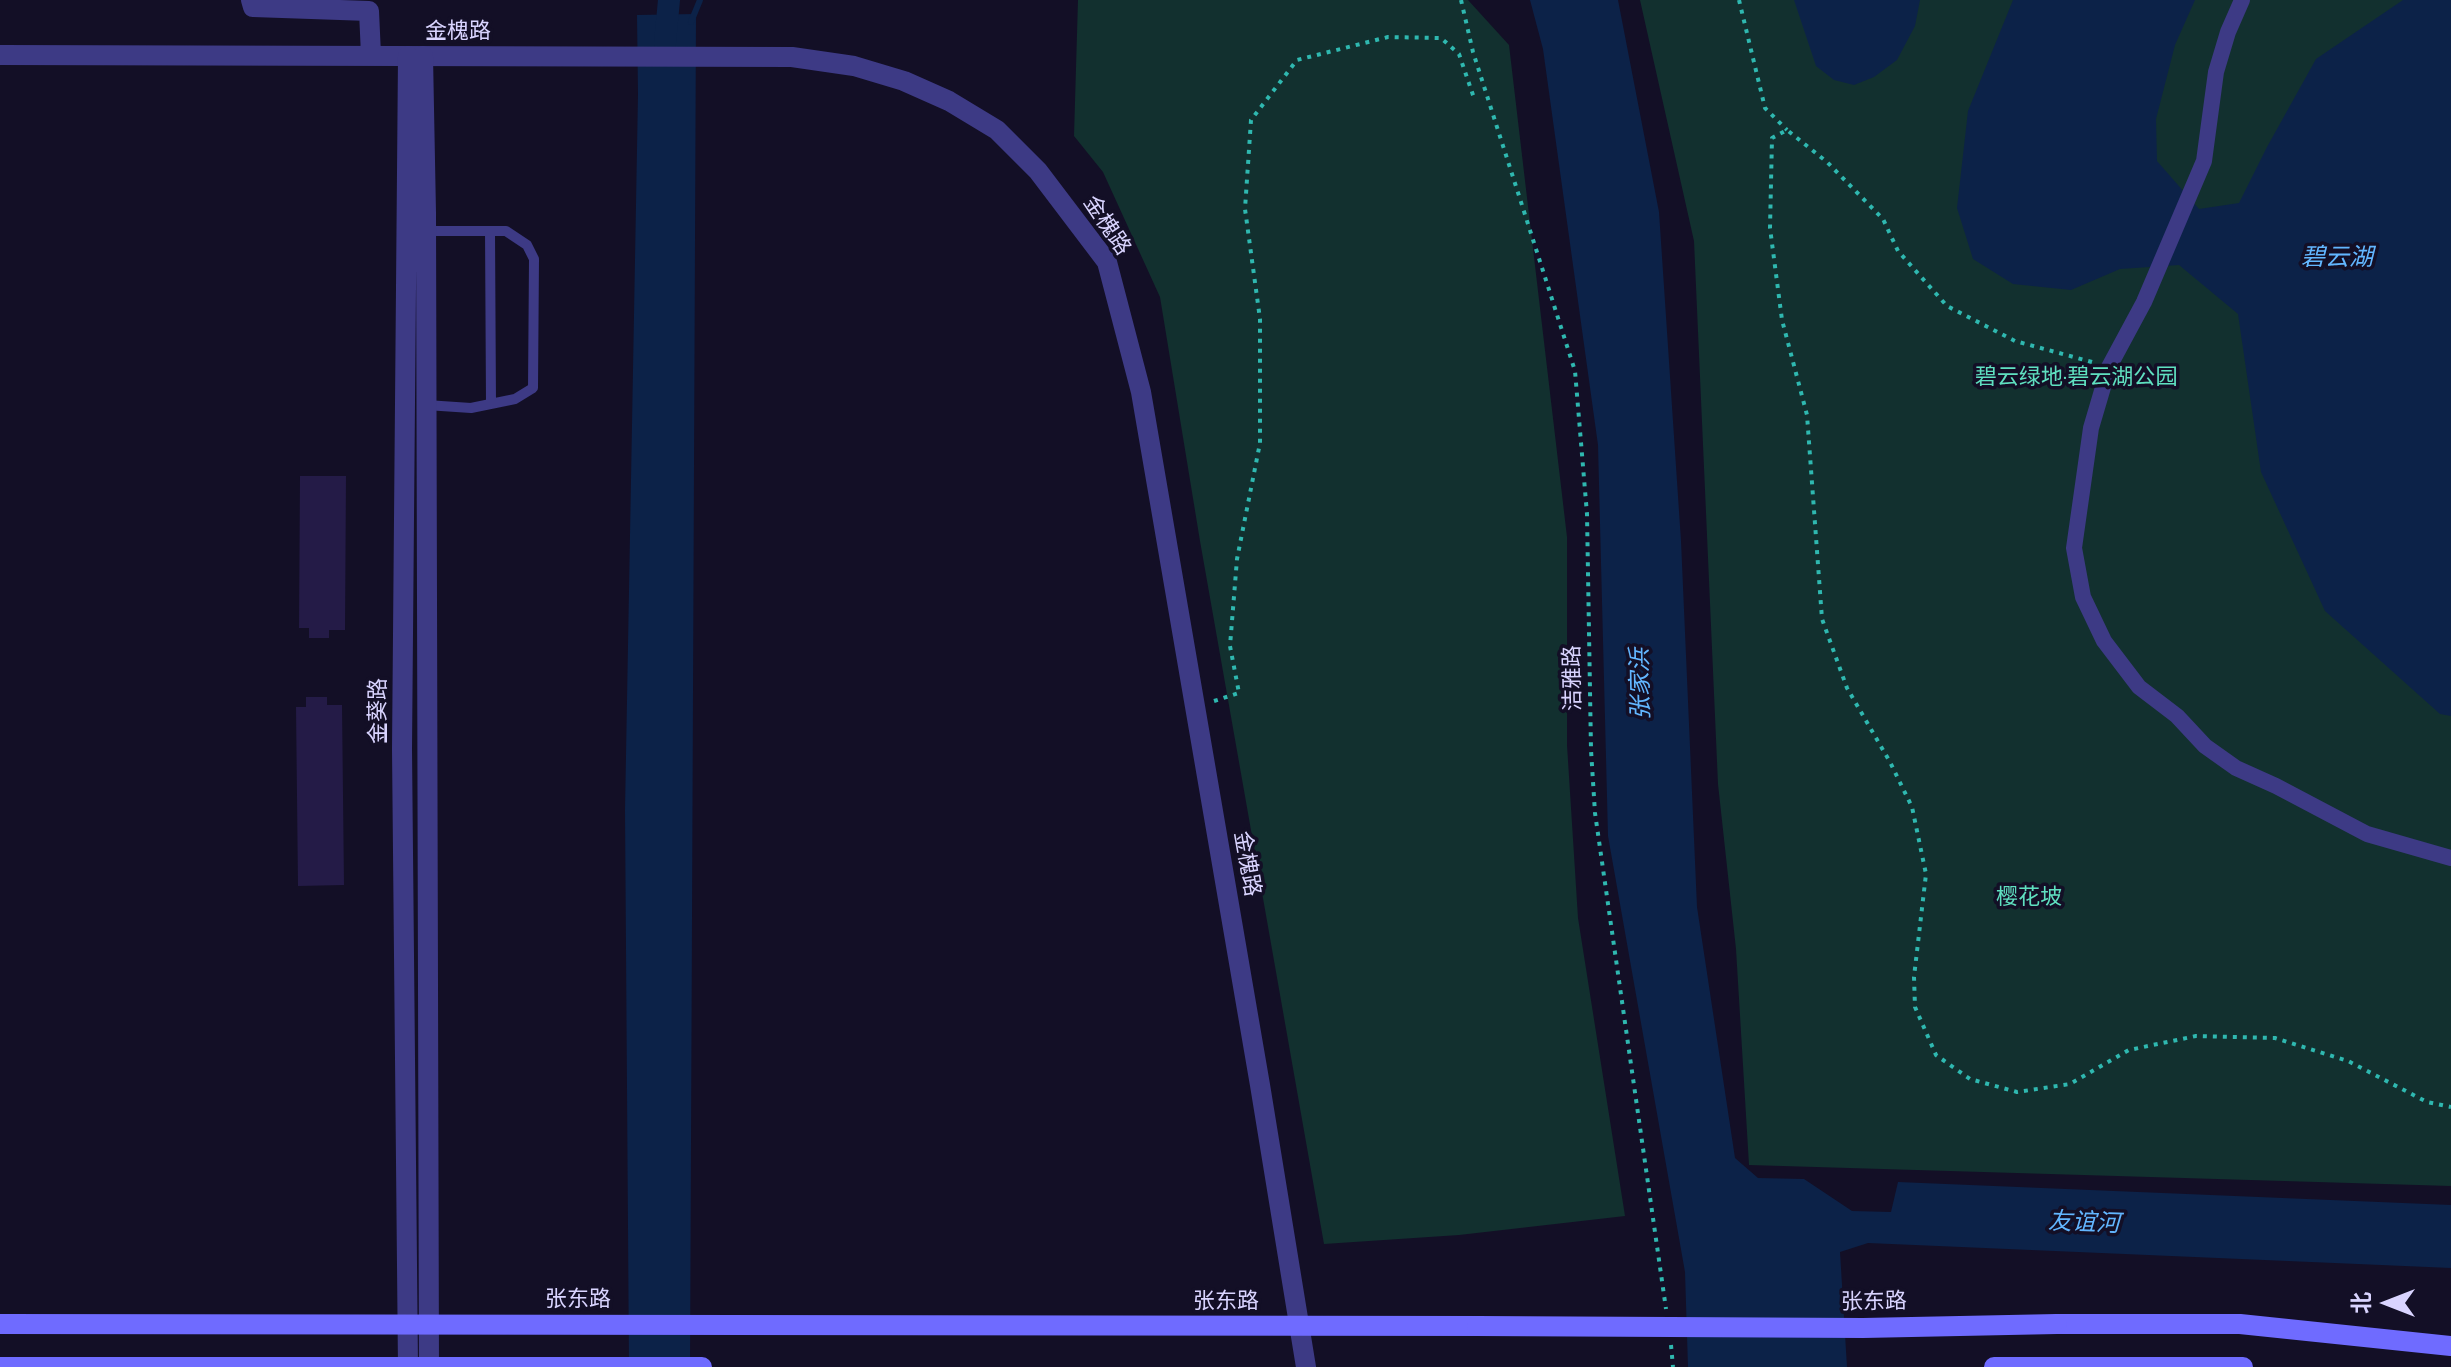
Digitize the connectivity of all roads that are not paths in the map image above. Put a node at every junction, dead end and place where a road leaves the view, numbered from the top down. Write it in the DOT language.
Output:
graph roads {
  1 [pos="251,0"];
  2 [pos="2242,0"];
  3 [pos="0,55"];
  4 [pos="371,55"];
  5 [pos="416,56"];
  6 [pos="426,231"];
  7 [pos="490,231"];
  8 [pos="491,404"];
  9 [pos="426,405"];
  10 [pos="2451,858"];
  11 [pos="0,1324"];
  12 [pos="418,1324"];
  13 [pos="1300,1326"];
  14 [pos="2451,1346"];
  15 [pos="408,1366"];
  16 [pos="520,1366"];
  17 [pos="2057,1366"];
  18 [pos="0,1367"];
  19 [pos="429,1367"];
  20 [pos="702,1367"];
  21 [pos="1306,1367"];
  22 [pos="1994,1367"];
  23 [pos="2243,1367"];
  1 -- 4 [label="street"];
  2 -- 10 [label="street"];
  3 -- 4 [label="street, 金槐路"];
  4 -- 5 [label="street, 金槐路"];
  5 -- 6 [label="street, 金葵路"];
  5 -- 12 [label="street, 金葵路"];
  5 -- 13 [label="street, 金槐路"];
  6 -- 7 [label="lane"];
  6 -- 9 [label="street, 金葵路"];
  7 -- 8 [label="lane"];
  7 -- 8 [label="lane"];
  8 -- 9 [label="lane"];
  9 -- 12 [label="street, 金葵路"];
  11 -- 12 [label="main road, 张东路"];
  12 -- 13 [label="main road, 张东路"];
  12 -- 15 [label="street, 金葵路"];
  12 -- 19 [label="street, 金葵路"];
  13 -- 14 [label="main road, 张东路, bridge"];
  13 -- 21 [label="street, 金槐路"];
  15 -- 18 [label="main road"];
  15 -- 19 [label="main road"];
  16 -- 19 [label="main road"];
  16 -- 20 [label="main road"];
  17 -- 22 [label="main road"];
  17 -- 23 [label="main road"];
}
